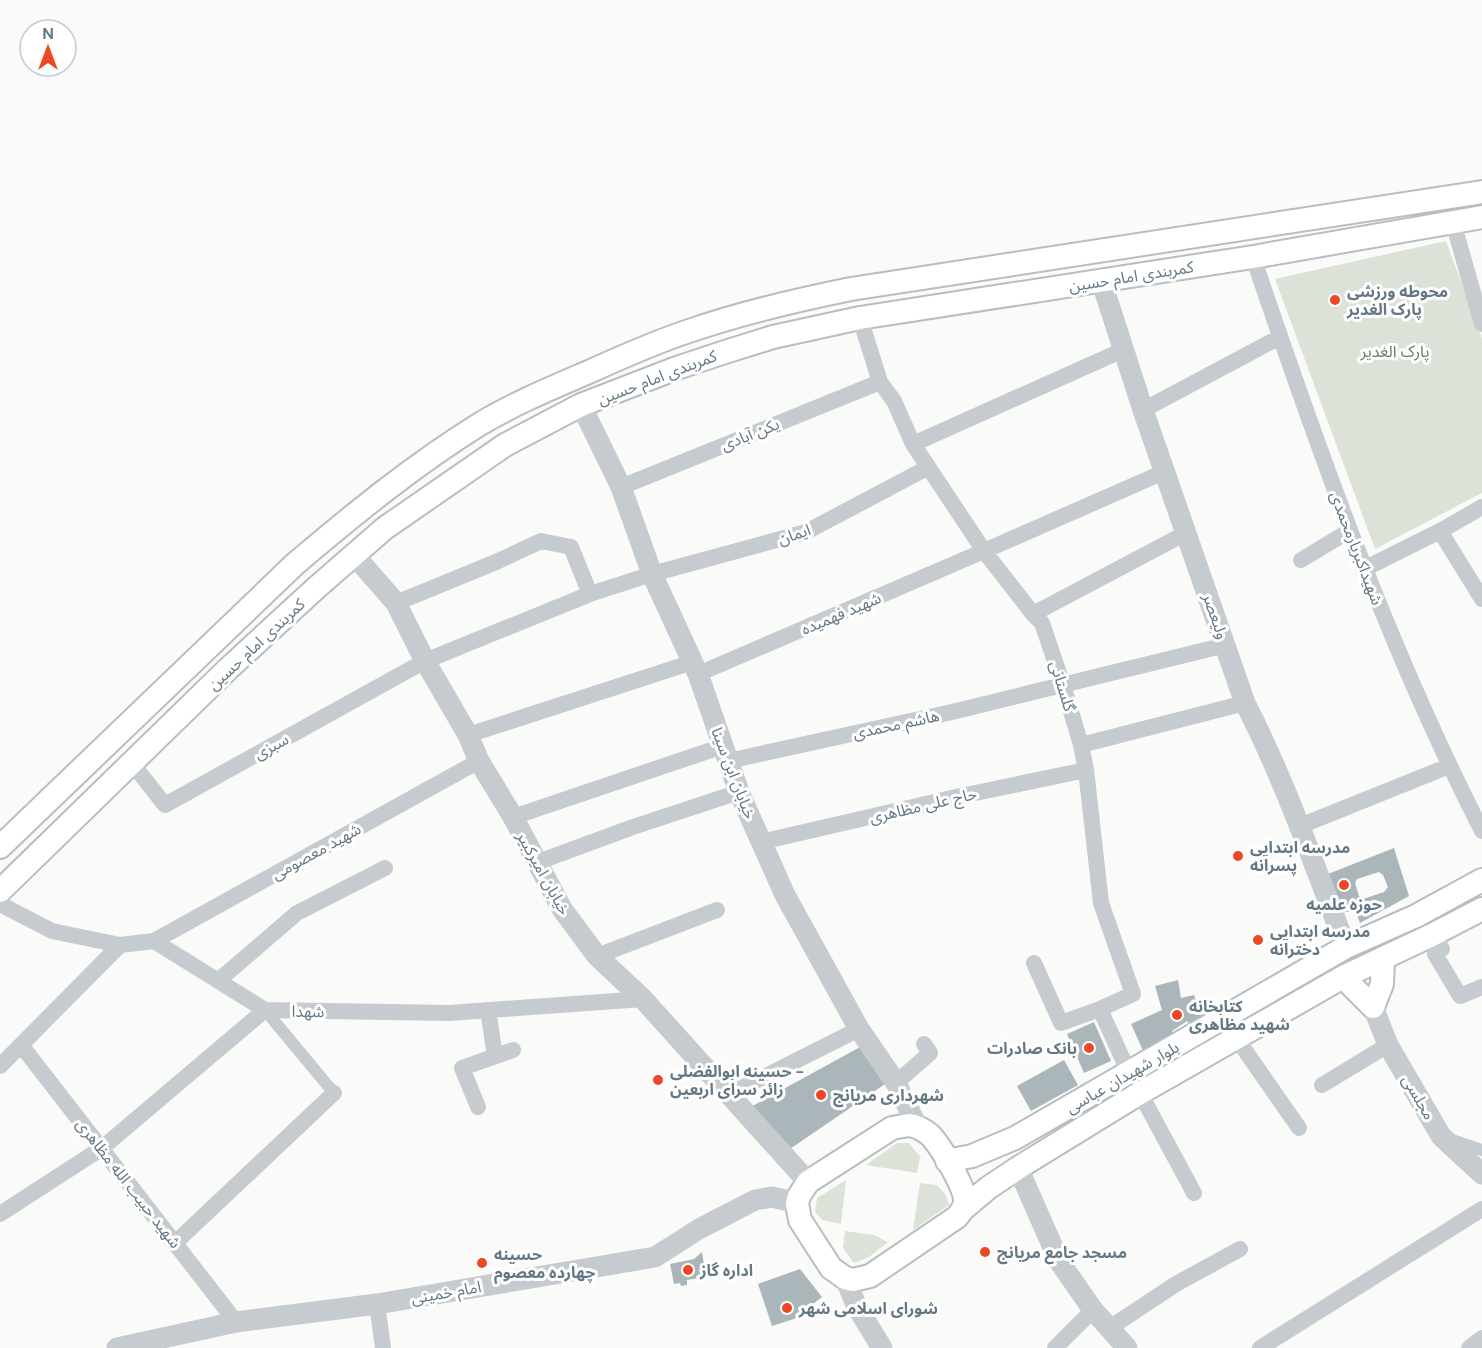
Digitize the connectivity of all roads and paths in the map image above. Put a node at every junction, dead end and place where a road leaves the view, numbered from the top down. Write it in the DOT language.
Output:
graph roads {
  1 [pos="1482,192"];
  2 [pos="1482,217"];
  3 [pos="1453,222"];
  4 [pos="1253,257"];
  5 [pos="1101,280"];
  6 [pos="860,318"];
  7 [pos="1481,318"];
  8 [pos="1280,337"];
  9 [pos="1123,350"];
  10 [pos="570,380"];
  11 [pos="880,382"];
  12 [pos="581,405"];
  13 [pos="1143,411"];
  14 [pos="913,444"];
  15 [pos="927,468"];
  16 [pos="1164,472"];
  17 [pos="621,487"];
  18 [pos="1482,507"];
  19 [pos="1349,531"];
  20 [pos="1440,531"];
  21 [pos="1186,533"];
  22 [pos="984,551"];
  23 [pos="354,555"];
  24 [pos="1301,561"];
  25 [pos="1364,569"];
  26 [pos="652,574"];
  27 [pos="590,594"];
  28 [pos="1482,599"];
  29 [pos="396,603"];
  30 [pos="1033,614"];
  31 [pos="1226,645"];
  32 [pos="425,661"];
  33 [pos="695,668"];
  34 [pos="1063,685"];
  35 [pos="1245,703"];
  36 [pos="468,735"];
  37 [pos="1080,744"];
  38 [pos="725,753"];
  39 [pos="479,760"];
  40 [pos="131,762"];
  41 [pos="1449,766"];
  42 [pos="1086,770"];
  43 [pos="739,792"];
  44 [pos="513,817"];
  45 [pos="1300,826"];
  46 [pos="1482,831"];
  47 [pos="761,842"];
  48 [pos="0,847"];
  49 [pos="538,862"];
  50 [pos="386,868"];
  51 [pos="1482,880"];
  52 [pos="0,891"];
  53 [pos="0,904"];
  54 [pos="1482,909"];
  55 [pos="717,910"];
  56 [pos="1432,936"];
  57 [pos="154,941"];
  58 [pos="120,945"];
  59 [pos="1346,947"];
  60 [pos="597,956"];
  61 [pos="1383,959"];
  62 [pos="1034,963"];
  63 [pos="1343,977"];
  64 [pos="219,980"];
  65 [pos="1482,987"];
  66 [pos="643,999"];
  67 [pos="1373,1007"];
  68 [pos="1100,1009"];
  69 [pos="265,1010"];
  70 [pos="488,1011"];
  71 [pos="859,1029"];
  72 [pos="1237,1039"];
  73 [pos="21,1044"];
  74 [pos="924,1044"];
  75 [pos="1388,1044"];
  76 [pos="513,1050"];
  77 [pos="495,1056"];
  78 [pos="0,1066"];
  79 [pos="1129,1073"];
  80 [pos="896,1083"];
  81 [pos="1322,1084"];
  82 [pos="334,1093"];
  83 [pos="1140,1093"];
  84 [pos="730,1094"];
  85 [pos="477,1107"];
  86 [pos="917,1126"];
  87 [pos="1299,1128"];
  88 [pos="1442,1136"];
  89 [pos="102,1148"];
  90 [pos="1482,1150"];
  91 [pos="947,1161"];
  92 [pos="1018,1168"];
  93 [pos="1482,1174"];
  94 [pos="808,1182"];
  95 [pos="1194,1193"];
  96 [pos="797,1203"];
  97 [pos="963,1209"];
  98 [pos="1482,1209"];
  99 [pos="0,1214"];
  100 [pos="175,1243"];
  101 [pos="1240,1249"];
  102 [pos="845,1278"];
  103 [pos="377,1304"];
  104 [pos="1093,1310"];
  105 [pos="236,1322"];
  106 [pos="1108,1329"];
  107 [pos="1482,1338"];
  108 [pos="117,1348"];
  109 [pos="383,1348"];
  110 [pos="882,1348"];
  111 [pos="1055,1348"];
  112 [pos="1127,1348"];
  113 [pos="1260,1348"];
  114 [pos="1469,1348"];
  1 -- 10 [label="main road, کمربندی امام حسین"];
  2 -- 3 [label="main road, کمربندی امام حسین"];
  3 -- 4 [label="main road, کمربندی امام حسین"];
  3 -- 7 [label="street"];
  4 -- 5 [label="main road, کمربندی امام حسین"];
  4 -- 8 [label="street, شهیداکبریارمحمدی"];
  5 -- 6 [label="main road, کمربندی امام حسین"];
  5 -- 9 [label="street, ولیعصر"];
  6 -- 11 [label="street, گلستانی"];
  6 -- 12 [label="main road, کمربندی امام حسین"];
  8 -- 13 [label="street"];
  8 -- 19 [label="street, شهیداکبریارمحمدی"];
  9 -- 13 [label="street, ولیعصر"];
  9 -- 14 [label="street"];
  10 -- 12 [label="main road"];
  10 -- 48 [label="main road, کمربندی امام حسین"];
  11 -- 14 [label="street, گلستانی"];
  11 -- 17 [label="street, یکن آبادی"];
  12 -- 17 [label="street, خیابان ابن سینا"];
  12 -- 23 [label="main road, کمربندی امام حسین"];
  13 -- 16 [label="street, ولیعصر"];
  14 -- 15 [label="street, گلستانی"];
  15 -- 22 [label="street, گلستانی"];
  15 -- 26 [label="street, ایمان"];
  16 -- 21 [label="street, ولیعصر"];
  16 -- 22 [label="street, شهید فهمیده"];
  17 -- 26 [label="street, خیابان ابن سینا"];
  18 -- 20 [label="street"];
  19 -- 24 [label="street"];
  19 -- 25 [label="street, شهیداکبریارمحمدی"];
  20 -- 25 [label="street"];
  20 -- 28 [label="street"];
  21 -- 30 [label="street"];
  21 -- 31 [label="street, ولیعصر"];
  22 -- 30 [label="street, گلستانی"];
  22 -- 33 [label="street, شهید فهمیده"];
  23 -- 29 [label="street, خیابان امیرکبیر"];
  23 -- 40 [label="main road, کمربندی امام حسین"];
  25 -- 41 [label="street, شهیداکبریارمحمدی"];
  26 -- 27 [label="street, ایمان"];
  26 -- 33 [label="street, خیابان ابن سینا"];
  27 -- 29 [label="street"];
  27 -- 32 [label="street, ایمان"];
  29 -- 32 [label="street, خیابان امیرکبیر"];
  30 -- 34 [label="street, گلستانی"];
  31 -- 34 [label="street, هاشم محمدی"];
  31 -- 35 [label="street, ولیعصر"];
  32 -- 36 [label="street, خیابان امیرکبیر"];
  32 -- 40 [label="street, سبزی"];
  33 -- 36 [label="street, شهید فهمیده"];
  33 -- 38 [label="street, خیابان ابن سینا"];
  34 -- 37 [label="street, گلستانی"];
  34 -- 38 [label="street, هاشم محمدی"];
  35 -- 37 [label="street"];
  35 -- 45 [label="street, ولیعصر"];
  36 -- 39 [label="street, خیابان امیرکبیر"];
  37 -- 42 [label="street, گلستانی"];
  38 -- 43 [label="street, خیابان ابن سینا"];
  38 -- 44 [label="street, هاشم محمدی"];
  39 -- 44 [label="street, خیابان امیرکبیر"];
  39 -- 57 [label="street, شهید معصومی"];
  40 -- 52 [label="main road, کمربندی امام حسین"];
  41 -- 45 [label="street"];
  41 -- 46 [label="street, شهیداکبریارمحمدی"];
  42 -- 47 [label="street, حاج علی مظاهری"];
  42 -- 68 [label="street, گلستانی"];
  43 -- 47 [label="street, خیابان ابن سینا"];
  43 -- 49 [label="street"];
  44 -- 49 [label="street, خیابان امیرکبیر"];
  45 -- 59 [label="street, ولیعصر"];
  47 -- 71 [label="street, خیابان ابن سینا"];
  49 -- 60 [label="street, خیابان امیرکبیر"];
  50 -- 64 [label="street"];
  51 -- 59 [label="main road, بلوار شهیدان عباسی"];
  53 -- 58 [label="street"];
  54 -- 56 [label="main road, بلوار شهیدان عباسی"];
  55 -- 60 [label="street"];
  56 -- 61 [label="main road, بلوار شهیدان عباسی"];
  56 -- 65 [label="street"];
  57 -- 58 [label="street"];
  57 -- 64 [label="street"];
  58 -- 73 [label="street"];
  59 -- 79 [label="main road, بلوار شهیدان عباسی"];
  60 -- 66 [label="street, خیابان امیرکبیر"];
  61 -- 63 [label="main road, بلوار شهیدان عباسی"];
  61 -- 67 [label="main road"];
  62 -- 68 [label="street"];
  63 -- 67 [label="main road"];
  63 -- 72 [label="main road, بلوار شهیدان عباسی"];
  64 -- 69 [label="street"];
  66 -- 70 [label="street, شهدا"];
  66 -- 84 [label="street, خیابان امیرکبیر"];
  67 -- 75 [label="street, مجلسی"];
  68 -- 79 [label="street"];
  69 -- 70 [label="street, شهدا"];
  69 -- 82 [label="street"];
  69 -- 89 [label="street"];
  70 -- 77 [label="street"];
  71 -- 80 [label="street, خیابان ابن سینا"];
  71 -- 84 [label="street"];
  72 -- 83 [label="main road, بلوار شهیدان عباسی"];
  72 -- 87 [label="street"];
  73 -- 78 [label="street"];
  73 -- 89 [label="street, شهید حبیب الله مظاهری"];
  74 -- 80 [label="street"];
  75 -- 81 [label="street"];
  75 -- 88 [label="street, مجلسی"];
  76 -- 77 [label="street"];
  77 -- 85 [label="street"];
  79 -- 91 [label="main road, بلوار شهیدان عباسی"];
  80 -- 86 [label="street, خیابان ابن سینا"];
  82 -- 100 [label="street"];
  83 -- 92 [label="main road, بلوار شهیدان عباسی"];
  83 -- 95 [label="street"];
  84 -- 94 [label="street, خیابان امیرکبیر"];
  86 -- 91 [label="main road"];
  86 -- 94 [label="main road"];
  88 -- 90 [label="street"];
  88 -- 93 [label="street, مجلسی"];
  89 -- 99 [label="street"];
  89 -- 100 [label="street, شهید حبیب الله مظاهری"];
  91 -- 97 [label="main road"];
  92 -- 97 [label="main road, بلوار شهیدان عباسی"];
  92 -- 104 [label="street"];
  94 -- 96 [label="main road"];
  96 -- 102 [label="main road"];
  96 -- 103 [label="street, امام خمینی"];
  97 -- 102 [label="main road"];
  98 -- 113 [label="street"];
  100 -- 105 [label="street, شهید حبیب الله مظاهری"];
  101 -- 106 [label="street"];
  102 -- 110 [label="street"];
  103 -- 105 [label="street, امام خمینی"];
  103 -- 109 [label="street"];
  104 -- 106 [label="street"];
  104 -- 111 [label="street"];
  105 -- 108 [label="street, امام خمینی"];
  106 -- 112 [label="street"];
  107 -- 114 [label="street"];
}
